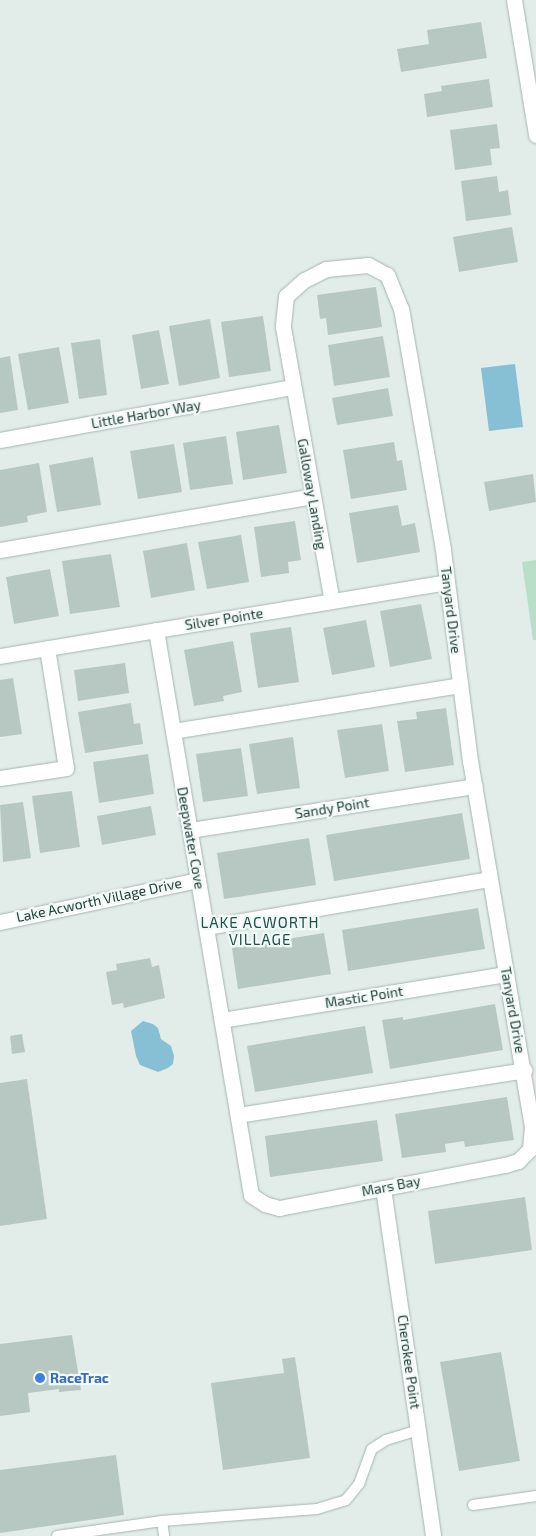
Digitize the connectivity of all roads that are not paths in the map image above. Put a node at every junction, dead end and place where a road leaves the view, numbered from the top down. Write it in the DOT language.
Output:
graph roads {
  1 [pos="514,0"];
  2 [pos="536,135"];
  3 [pos="292,387"];
  4 [pos="0,440"];
  5 [pos="312,496"];
  6 [pos="0,550"];
  7 [pos="447,582"];
  8 [pos="332,601"];
  9 [pos="156,630"];
  10 [pos="47,648"];
  11 [pos="0,656"];
  12 [pos="460,685"];
  13 [pos="173,731"];
  14 [pos="0,778"];
  15 [pos="475,786"];
  16 [pos="190,830"];
  17 [pos="198,880"];
  18 [pos="490,880"];
  19 [pos="0,922"];
  20 [pos="206,927"];
  21 [pos="506,974"];
  22 [pos="222,1020"];
  23 [pos="524,1070"];
  24 [pos="238,1115"];
  25 [pos="530,1150"];
  26 [pos="384,1188"];
  27 [pos="251,1195"];
  28 [pos="418,1430"];
  29 [pos="536,1496"];
  30 [pos="473,1505"];
  31 [pos="162,1521"];
  32 [pos="57,1536"];
  33 [pos="164,1536"];
  34 [pos="433,1536"];
  1 -- 2 [label="street"];
  3 -- 4 [label="street, Little Harbor Way"];
  3 -- 5 [label="street, Galloway Landing"];
  3 -- 7 [label="street, Tanyard Drive"];
  5 -- 6 [label="street"];
  5 -- 8 [label="street, Galloway Landing"];
  7 -- 8 [label="street, Silver Pointe"];
  7 -- 12 [label="street, Tanyard Drive"];
  8 -- 9 [label="street, Silver Pointe"];
  9 -- 10 [label="street, Silver Pointe"];
  9 -- 13 [label="street, Deepwater Cove"];
  10 -- 11 [label="street, Silver Pointe"];
  10 -- 14 [label="street"];
  12 -- 13 [label="street"];
  12 -- 15 [label="street, Tanyard Drive"];
  13 -- 16 [label="street, Deepwater Cove"];
  15 -- 16 [label="street, Sandy Point"];
  15 -- 18 [label="street, Tanyard Drive"];
  16 -- 17 [label="street, Deepwater Cove"];
  17 -- 19 [label="street, Lake Acworth Village Drive"];
  17 -- 20 [label="street, Deepwater Cove"];
  18 -- 20 [label="street"];
  18 -- 21 [label="street, Tanyard Drive"];
  20 -- 22 [label="street, Deepwater Cove"];
  21 -- 22 [label="street, Mastic Point"];
  21 -- 23 [label="street, Tanyard Drive"];
  22 -- 24 [label="street, Deepwater Cove"];
  23 -- 24 [label="street"];
  23 -- 25 [label="street, Tanyard Drive"];
  24 -- 27 [label="street, Deepwater Cove"];
  25 -- 26 [label="street, Mars Bay"];
  26 -- 27 [label="street, Mars Bay"];
  26 -- 28 [label="street, Cherokee Point"];
  28 -- 31 [label="lane"];
  28 -- 34 [label="street, Cherokee Point"];
  29 -- 30 [label="lane"];
  31 -- 32 [label="lane"];
  31 -- 33 [label="lane"];
}
